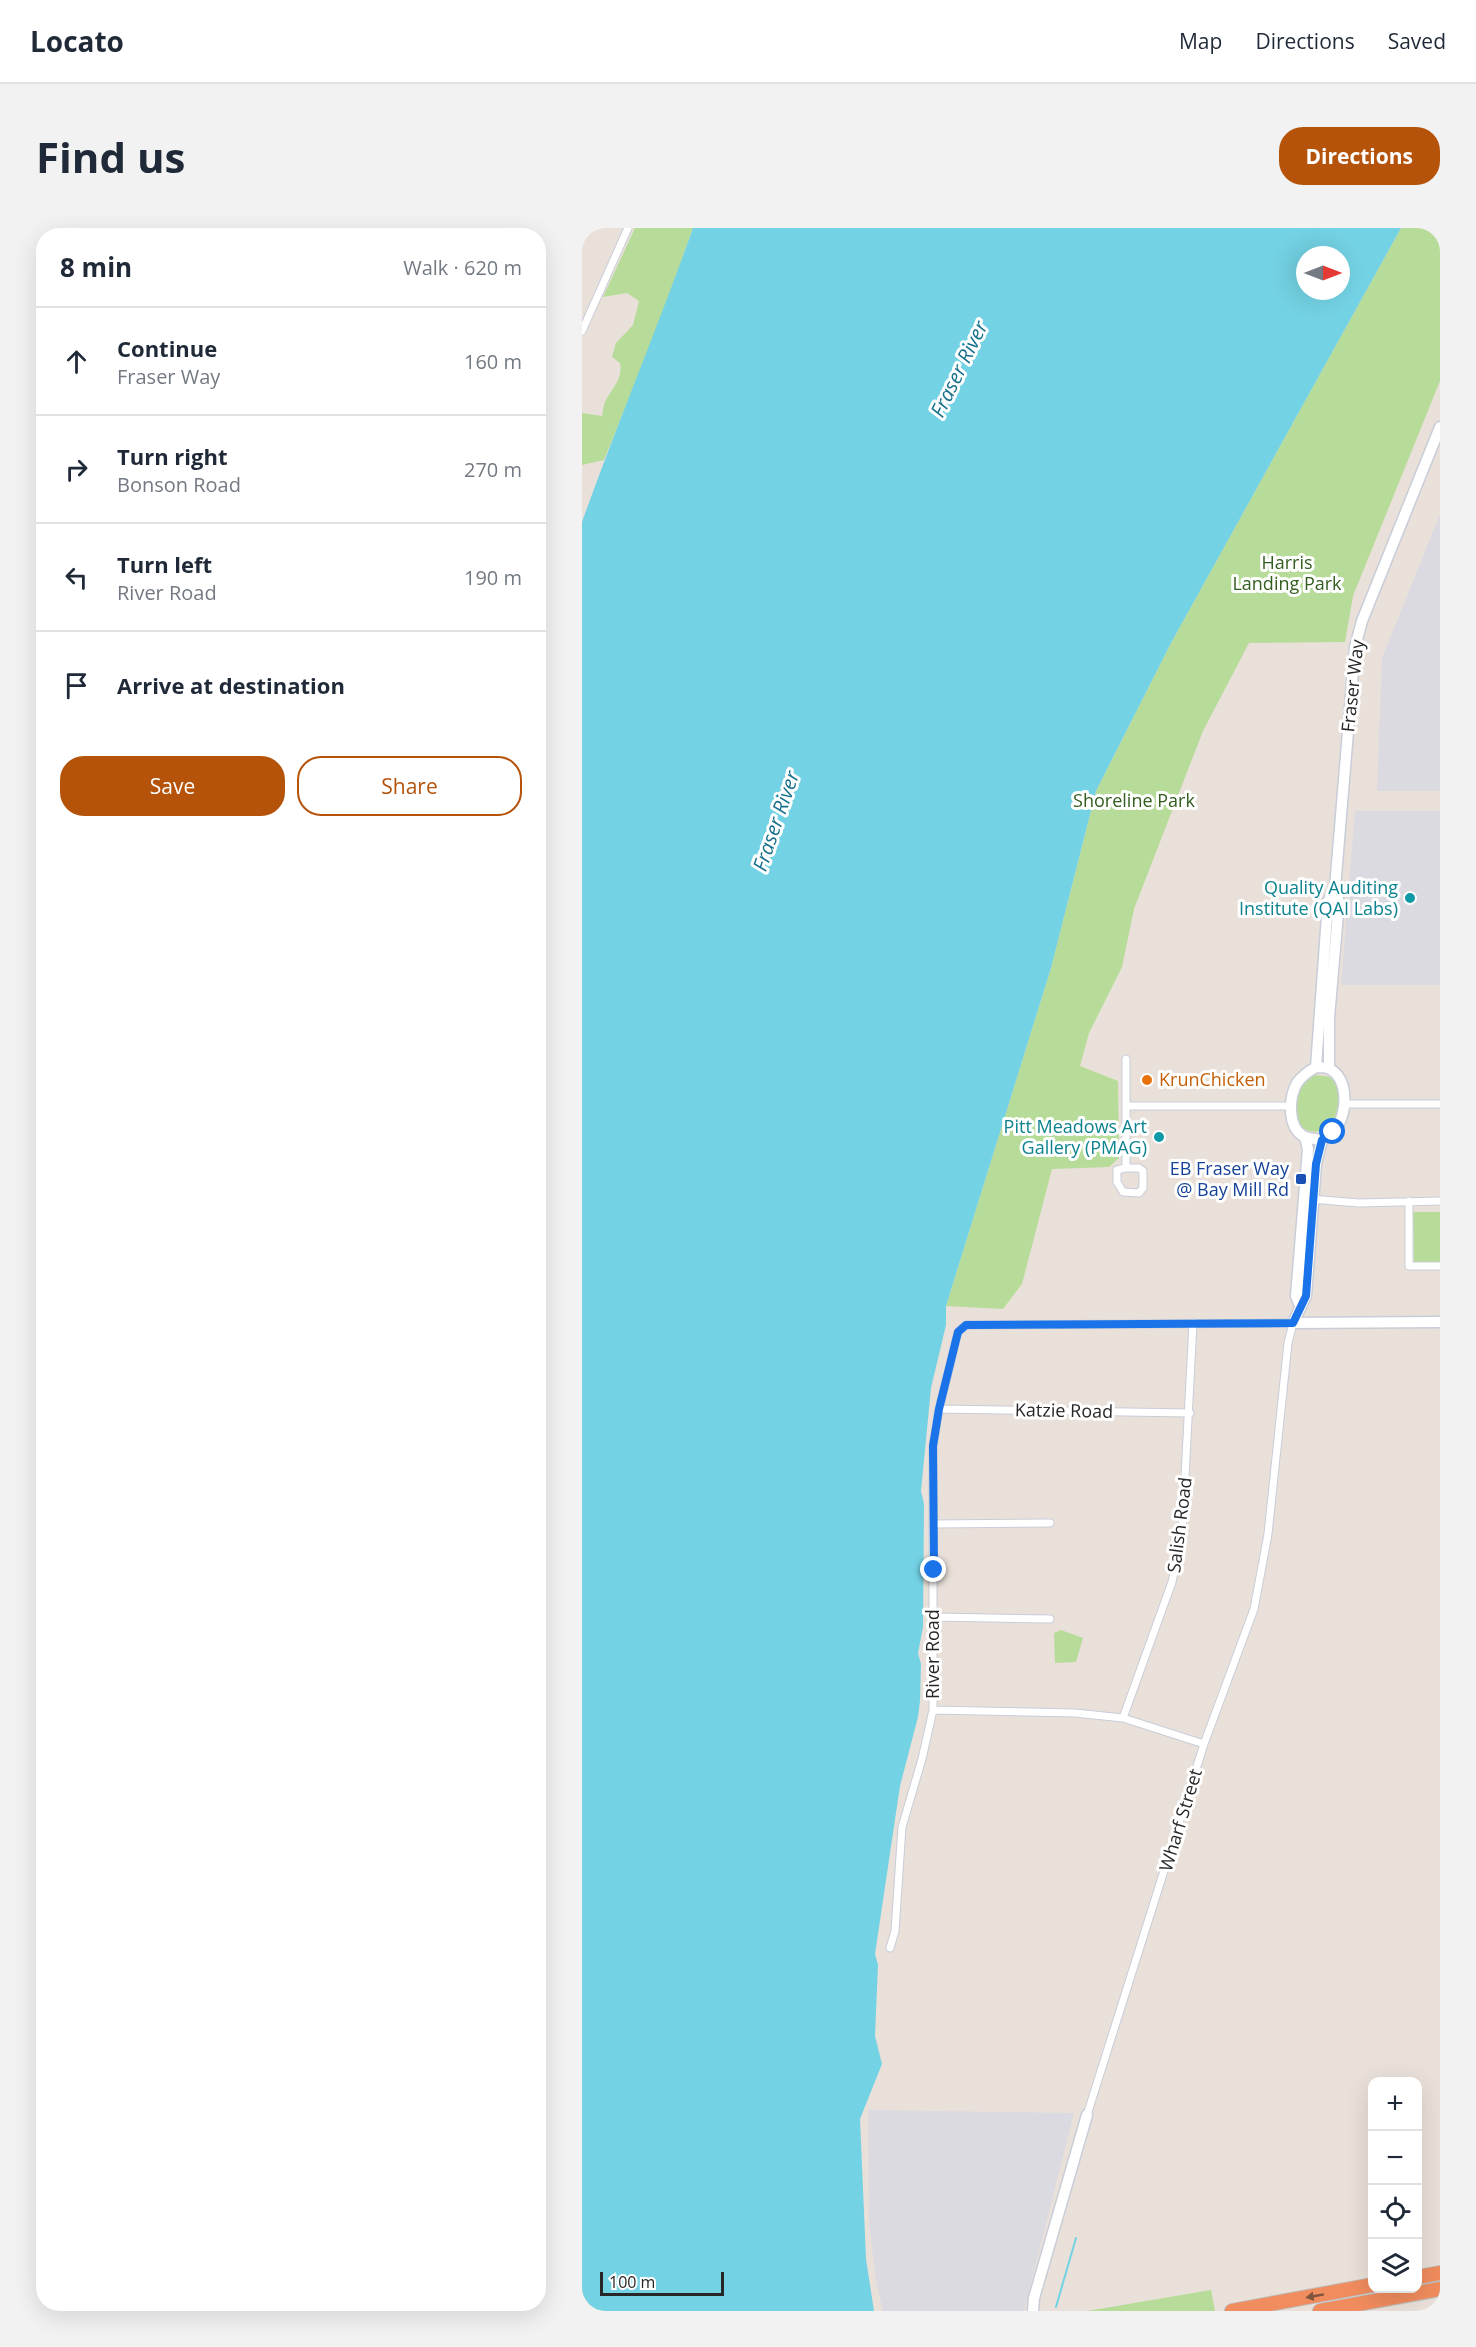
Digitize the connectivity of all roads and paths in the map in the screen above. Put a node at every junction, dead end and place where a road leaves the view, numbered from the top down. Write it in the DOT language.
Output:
graph roads {
  1 [pos="628,228"];
  2 [pos="582,331"];
  3 [pos="1440,427"];
  4 [pos="1335,888"];
  5 [pos="1126,1059"];
  6 [pos="1316,1067"];
  7 [pos="1329,1068"];
  8 [pos="1344,1104"];
  9 [pos="1440,1104"];
  10 [pos="1126,1106"];
  11 [pos="1292,1106"];
  12 [pos="1305,1137"];
  13 [pos="1322,1140"];
  14 [pos="1126,1168"];
  15 [pos="1309,1199"];
  16 [pos="1409,1201"];
  17 [pos="1440,1201"];
  18 [pos="1440,1266"];
  19 [pos="1440,1322"];
  20 [pos="1193,1323"];
  21 [pos="1293,1323"];
  22 [pos="939,1409"];
  23 [pos="1190,1413"];
  24 [pos="1050,1523"];
  25 [pos="934,1524"];
  26 [pos="934,1617"];
  27 [pos="1050,1618"];
  28 [pos="933,1710"];
  29 [pos="1123,1718"];
  30 [pos="1204,1744"];
  31 [pos="890,1948"];
  32 [pos="1087,2115"];
  33 [pos="1440,2273"];
  34 [pos="1422,2276"];
  35 [pos="1368,2286"];
  36 [pos="1440,2289"];
  37 [pos="1033,2311"];
  38 [pos="1232,2311"];
  39 [pos="1320,2311"];
  1 -- 2 [label="street"];
  3 -- 4 [label="street, Fraser Way"];
  4 -- 6 [label="street, Fraser Way"];
  4 -- 7 [label="street, Fraser Way"];
  5 -- 10 [label="street"];
  6 -- 7 [label="street"];
  6 -- 11 [label="street"];
  7 -- 8 [label="street"];
  8 -- 9 [label="street"];
  8 -- 13 [label="street"];
  10 -- 11 [label="street"];
  10 -- 14 [label="street"];
  11 -- 12 [label="street"];
  12 -- 13 [label="street"];
  12 -- 15 [label="street"];
  13 -- 15 [label="street"];
  14 -- 14 [label="street"];
  15 -- 16 [label="street"];
  15 -- 21 [label="street"];
  16 -- 17 [label="street"];
  16 -- 18 [label="street"];
  19 -- 21 [label="street"];
  20 -- 21 [label="street"];
  20 -- 22 [label="street, River Road"];
  20 -- 23 [label="street, Salish Road"];
  21 -- 30 [label="street, Wharf Street"];
  22 -- 23 [label="street, Katzie Road"];
  22 -- 25 [label="street, River Road"];
  23 -- 29 [label="street, Salish Road"];
  24 -- 25 [label="street"];
  25 -- 26 [label="street, River Road"];
  26 -- 27 [label="street"];
  26 -- 28 [label="street, River Road"];
  28 -- 29 [label="street"];
  28 -- 31 [label="street, River Road"];
  29 -- 30 [label="street"];
  30 -- 32 [label="street, Wharf Street"];
  32 -- 37 [label="street, Wharf Street"];
  33 -- 34 [label="highway"];
  35 -- 38 [label="highway, one-way"];
  36 -- 39 [label="highway"];
}
